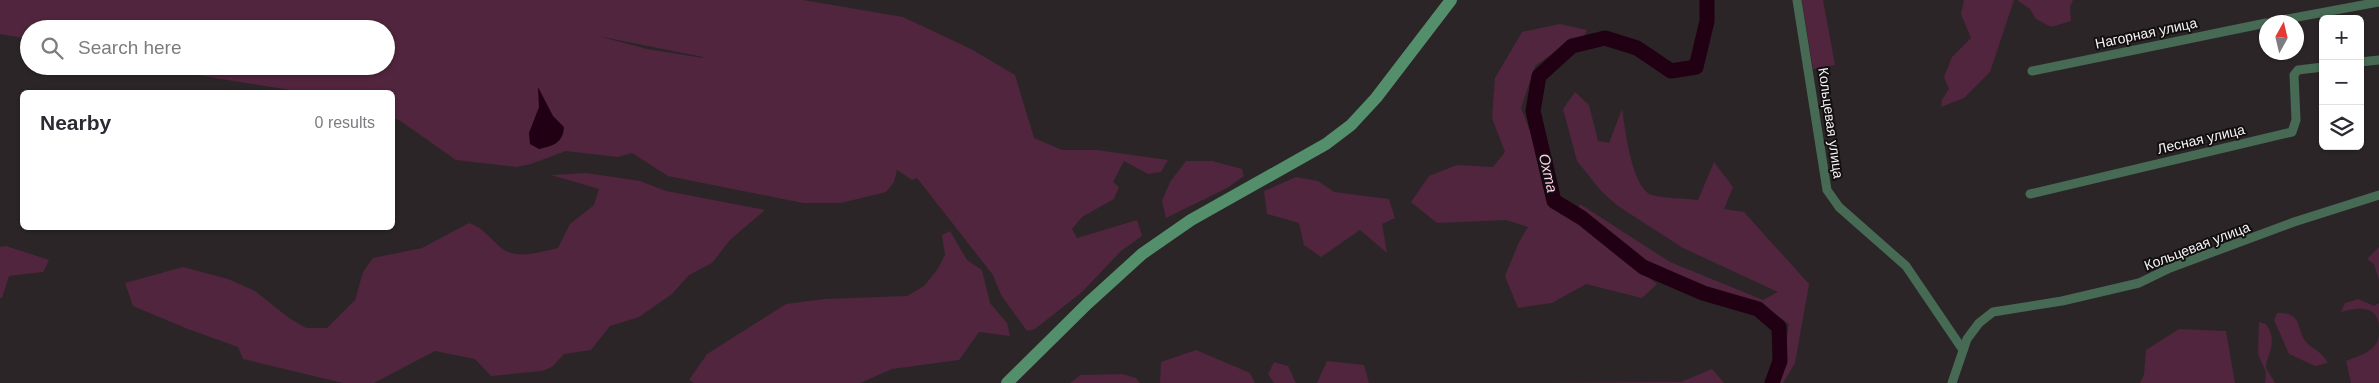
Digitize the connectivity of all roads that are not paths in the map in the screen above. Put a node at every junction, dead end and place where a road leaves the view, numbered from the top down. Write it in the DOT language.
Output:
graph roads {
  1 [pos="1451,0"];
  2 [pos="1797,0"];
  3 [pos="2379,2"];
  4 [pos="2304,16"];
  5 [pos="2259,24"];
  6 [pos="2379,60"];
  7 [pos="2364,62"];
  8 [pos="2319,67"];
  9 [pos="2032,71"];
  10 [pos="2030,194"];
  11 [pos="2379,195"];
  12 [pos="1963,350"];
  13 [pos="1007,383"];
  14 [pos="1952,383"];
  1 -- 13 [label="main road"];
  2 -- 12 [label="street, Кольцевая улица"];
  3 -- 4 [label="street"];
  5 -- 9 [label="street, Нагорная улица"];
  6 -- 7 [label="street"];
  8 -- 10 [label="street, Лесная улица"];
  11 -- 12 [label="street, Кольцевая улица"];
  12 -- 14 [label="street, Кольцевая улица"];
}
